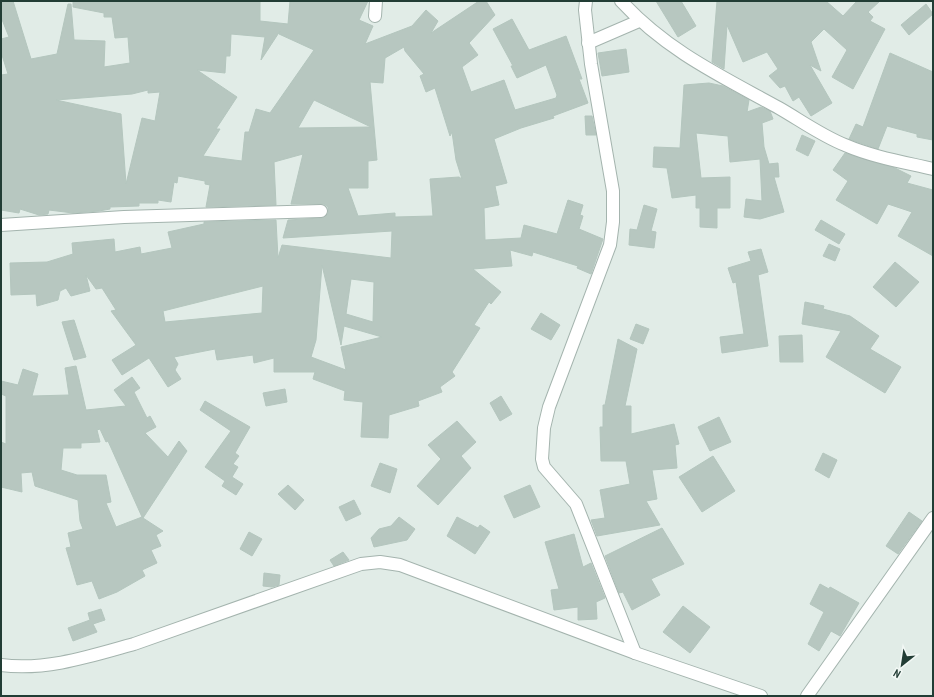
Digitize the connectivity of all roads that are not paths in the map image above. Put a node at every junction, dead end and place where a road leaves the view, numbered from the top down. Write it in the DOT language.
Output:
graph roads {
  1 [pos="376,1"];
  2 [pos="586,1"];
  3 [pos="621,1"];
  4 [pos="375,16"];
  5 [pos="639,21"];
  6 [pos="588,43"];
  7 [pos="933,169"];
  8 [pos="321,211"];
  9 [pos="1,225"];
  10 [pos="933,518"];
  11 [pos="635,653"];
  12 [pos="1,666"];
  13 [pos="761,696"];
  14 [pos="807,696"];
  1 -- 4 [label="street"];
  2 -- 6 [label="street"];
  3 -- 5 [label="street"];
  5 -- 6 [label="street"];
  5 -- 7 [label="street"];
  6 -- 11 [label="street"];
  8 -- 9 [label="street"];
  10 -- 14 [label="street"];
  11 -- 12 [label="street"];
  11 -- 13 [label="street"];
}
